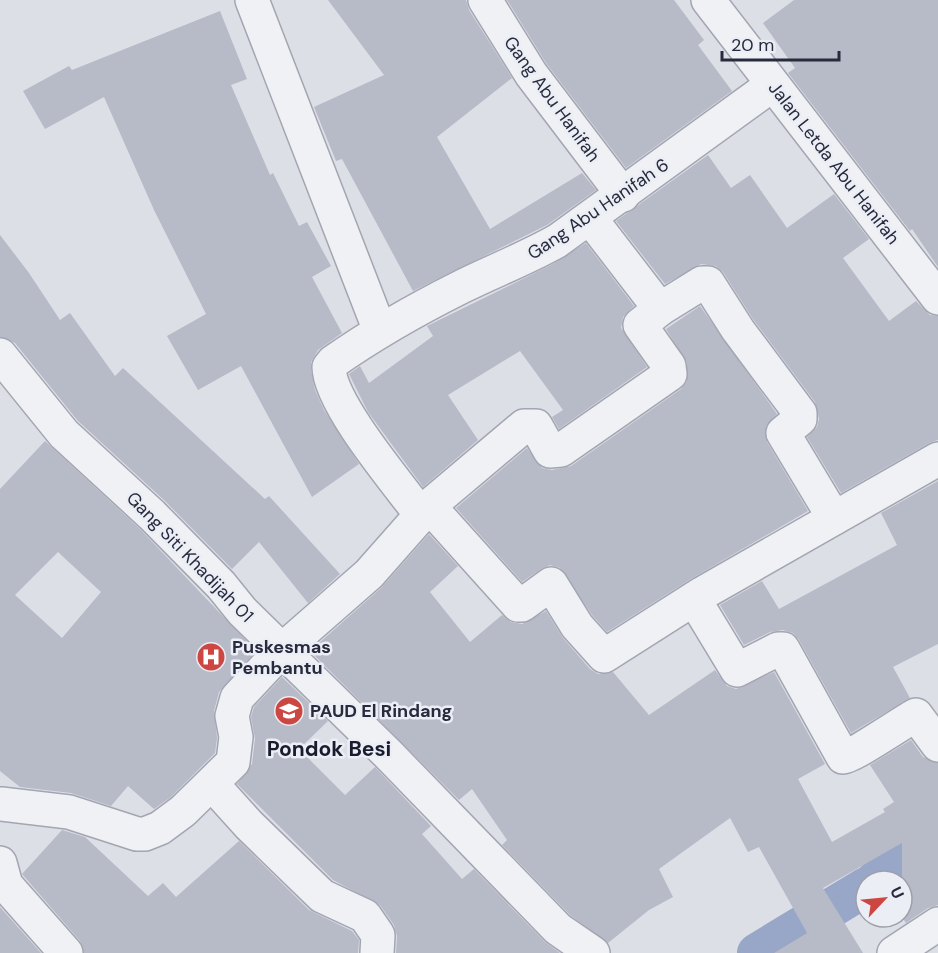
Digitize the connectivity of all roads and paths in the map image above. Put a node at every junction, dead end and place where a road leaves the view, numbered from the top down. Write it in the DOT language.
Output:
graph roads {
  1 [pos="252,0"];
  2 [pos="485,0"];
  3 [pos="708,0"];
  4 [pos="772,85"];
  5 [pos="623,195"];
  6 [pos="590,218"];
  7 [pos="938,298"];
  8 [pos="660,309"];
  9 [pos="380,332"];
  10 [pos="0,356"];
  11 [pos="938,459"];
  12 [pos="425,511"];
  13 [pos="834,518"];
  14 [pos="694,599"];
  15 [pos="281,651"];
  16 [pos="938,745"];
  17 [pos="212,784"];
  18 [pos="0,808"];
  19 [pos="0,863"];
  20 [pos="938,924"];
  21 [pos="66,953"];
  22 [pos="377,953"];
  23 [pos="593,953"];
  24 [pos="894,953"];
  1 -- 9 [label="street"];
  2 -- 5 [label="street, Gang Abu Hanifah"];
  3 -- 4 [label="street, Jalan Letda Abu Hanifah"];
  4 -- 5 [label="street, Gang Abu Hanifah 6"];
  4 -- 7 [label="street, Jalan Letda Abu Hanifah"];
  5 -- 6 [label="street, Gang Abu Hanifah 6"];
  6 -- 8 [label="street"];
  6 -- 9 [label="street, Gang Abu Hanifah 6"];
  8 -- 12 [label="street"];
  8 -- 13 [label="street"];
  9 -- 12 [label="street, Gang Abu Hanifah 6"];
  10 -- 15 [label="street, Gang Siti Khadijah 01"];
  11 -- 13 [label="street"];
  12 -- 14 [label="street, Gang Abu Hanifah 6"];
  12 -- 15 [label="street"];
  13 -- 14 [label="street"];
  14 -- 16 [label="street"];
  15 -- 17 [label="street"];
  15 -- 23 [label="street, Gang Siti Khadijah 01"];
  17 -- 18 [label="street"];
  17 -- 22 [label="street"];
  19 -- 21 [label="street"];
  20 -- 24 [label="street"];
}
